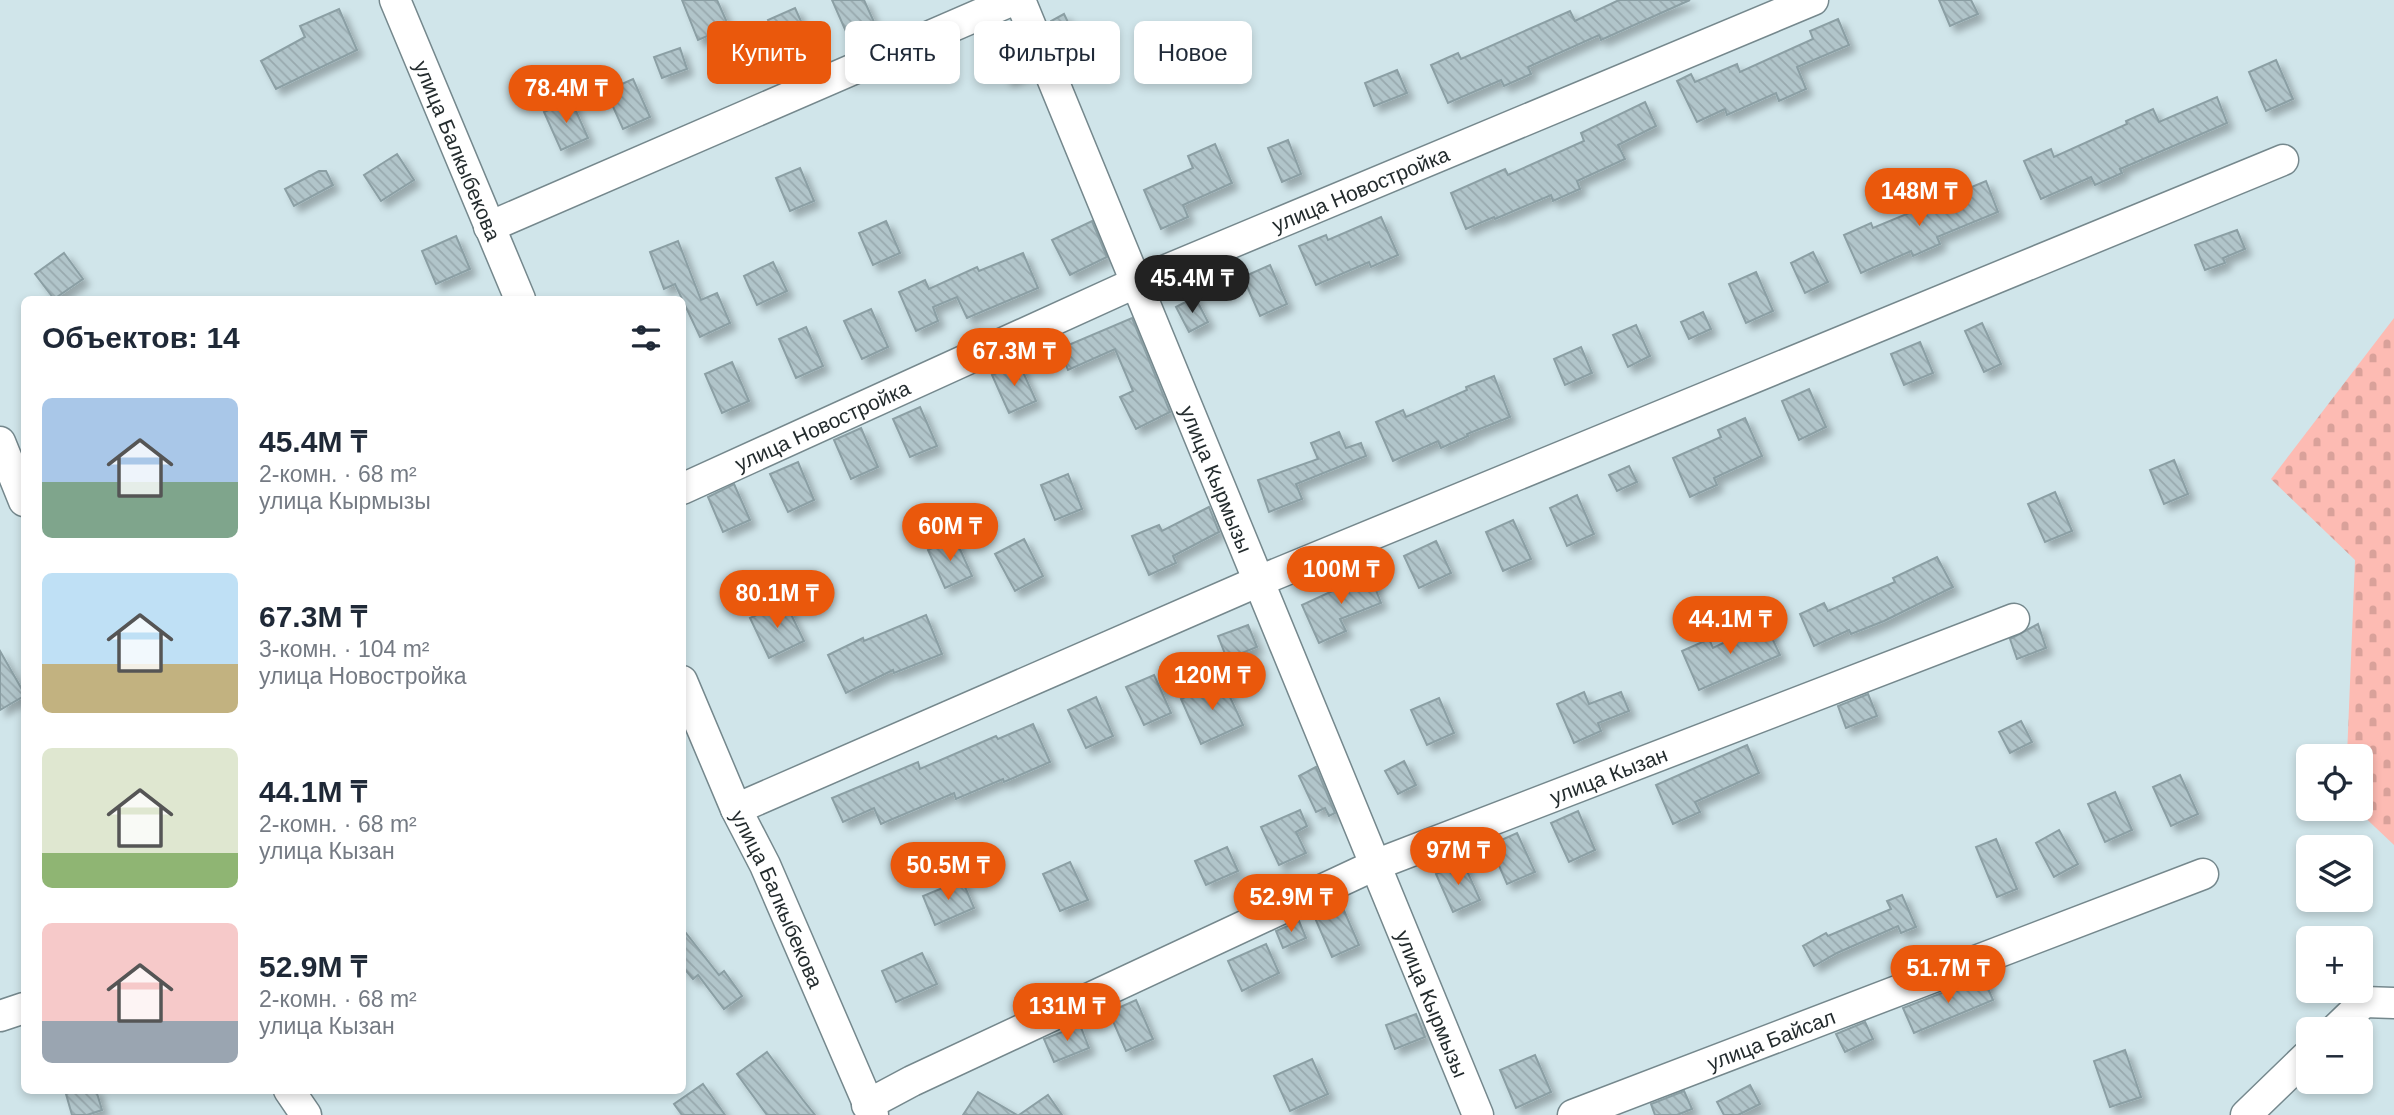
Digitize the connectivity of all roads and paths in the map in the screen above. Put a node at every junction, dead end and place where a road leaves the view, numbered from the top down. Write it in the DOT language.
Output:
graph roads {
  1 [pos="394,0"];
  2 [pos="1013,0"];
  3 [pos="1020,0"];
  4 [pos="1812,0"];
  5 [pos="2283,160"];
  6 [pos="489,227"];
  7 [pos="1135,283"];
  8 [pos="519,296"];
  9 [pos="0,442"];
  10 [pos="686,487"];
  11 [pos="21,494"];
  12 [pos="1259,581"];
  13 [pos="2014,619"];
  14 [pos="686,690"];
  15 [pos="736,809"];
  16 [pos="1375,865"];
  17 [pos="2203,874"];
  18 [pos="2394,1003"];
  19 [pos="21,1009"];
  20 [pos="0,1016"];
  21 [pos="2348,1017"];
  22 [pos="2296,1067"];
  23 [pos="292,1094"];
  24 [pos="870,1110"];
  25 [pos="306,1115"];
  26 [pos="1478,1115"];
  27 [pos="1573,1115"];
  28 [pos="2246,1115"];
  1 -- 6 [label="street, улица Балкыбекова"];
  2 -- 6 [label="street"];
  3 -- 7 [label="street, улица Кырмызы"];
  4 -- 7 [label="street, улица Новостройка"];
  5 -- 12 [label="street"];
  6 -- 8 [label="street, улица Балкыбекова"];
  7 -- 10 [label="street, улица Новостройка"];
  7 -- 12 [label="street, улица Кырмызы"];
  9 -- 11 [label="street"];
  12 -- 15 [label="street"];
  12 -- 16 [label="street, улица Кырмызы"];
  13 -- 16 [label="street, улица Кызан"];
  14 -- 15 [label="street, улица Балкыбекова"];
  15 -- 24 [label="street, улица Балкыбекова"];
  16 -- 24 [label="street, улица Кызан"];
  16 -- 26 [label="street, улица Кырмызы"];
  17 -- 27 [label="street, улица Байсал"];
  18 -- 21 [label="street"];
  19 -- 20 [label="street"];
  22 -- 28 [label="street"];
  23 -- 25 [label="street"];
}
